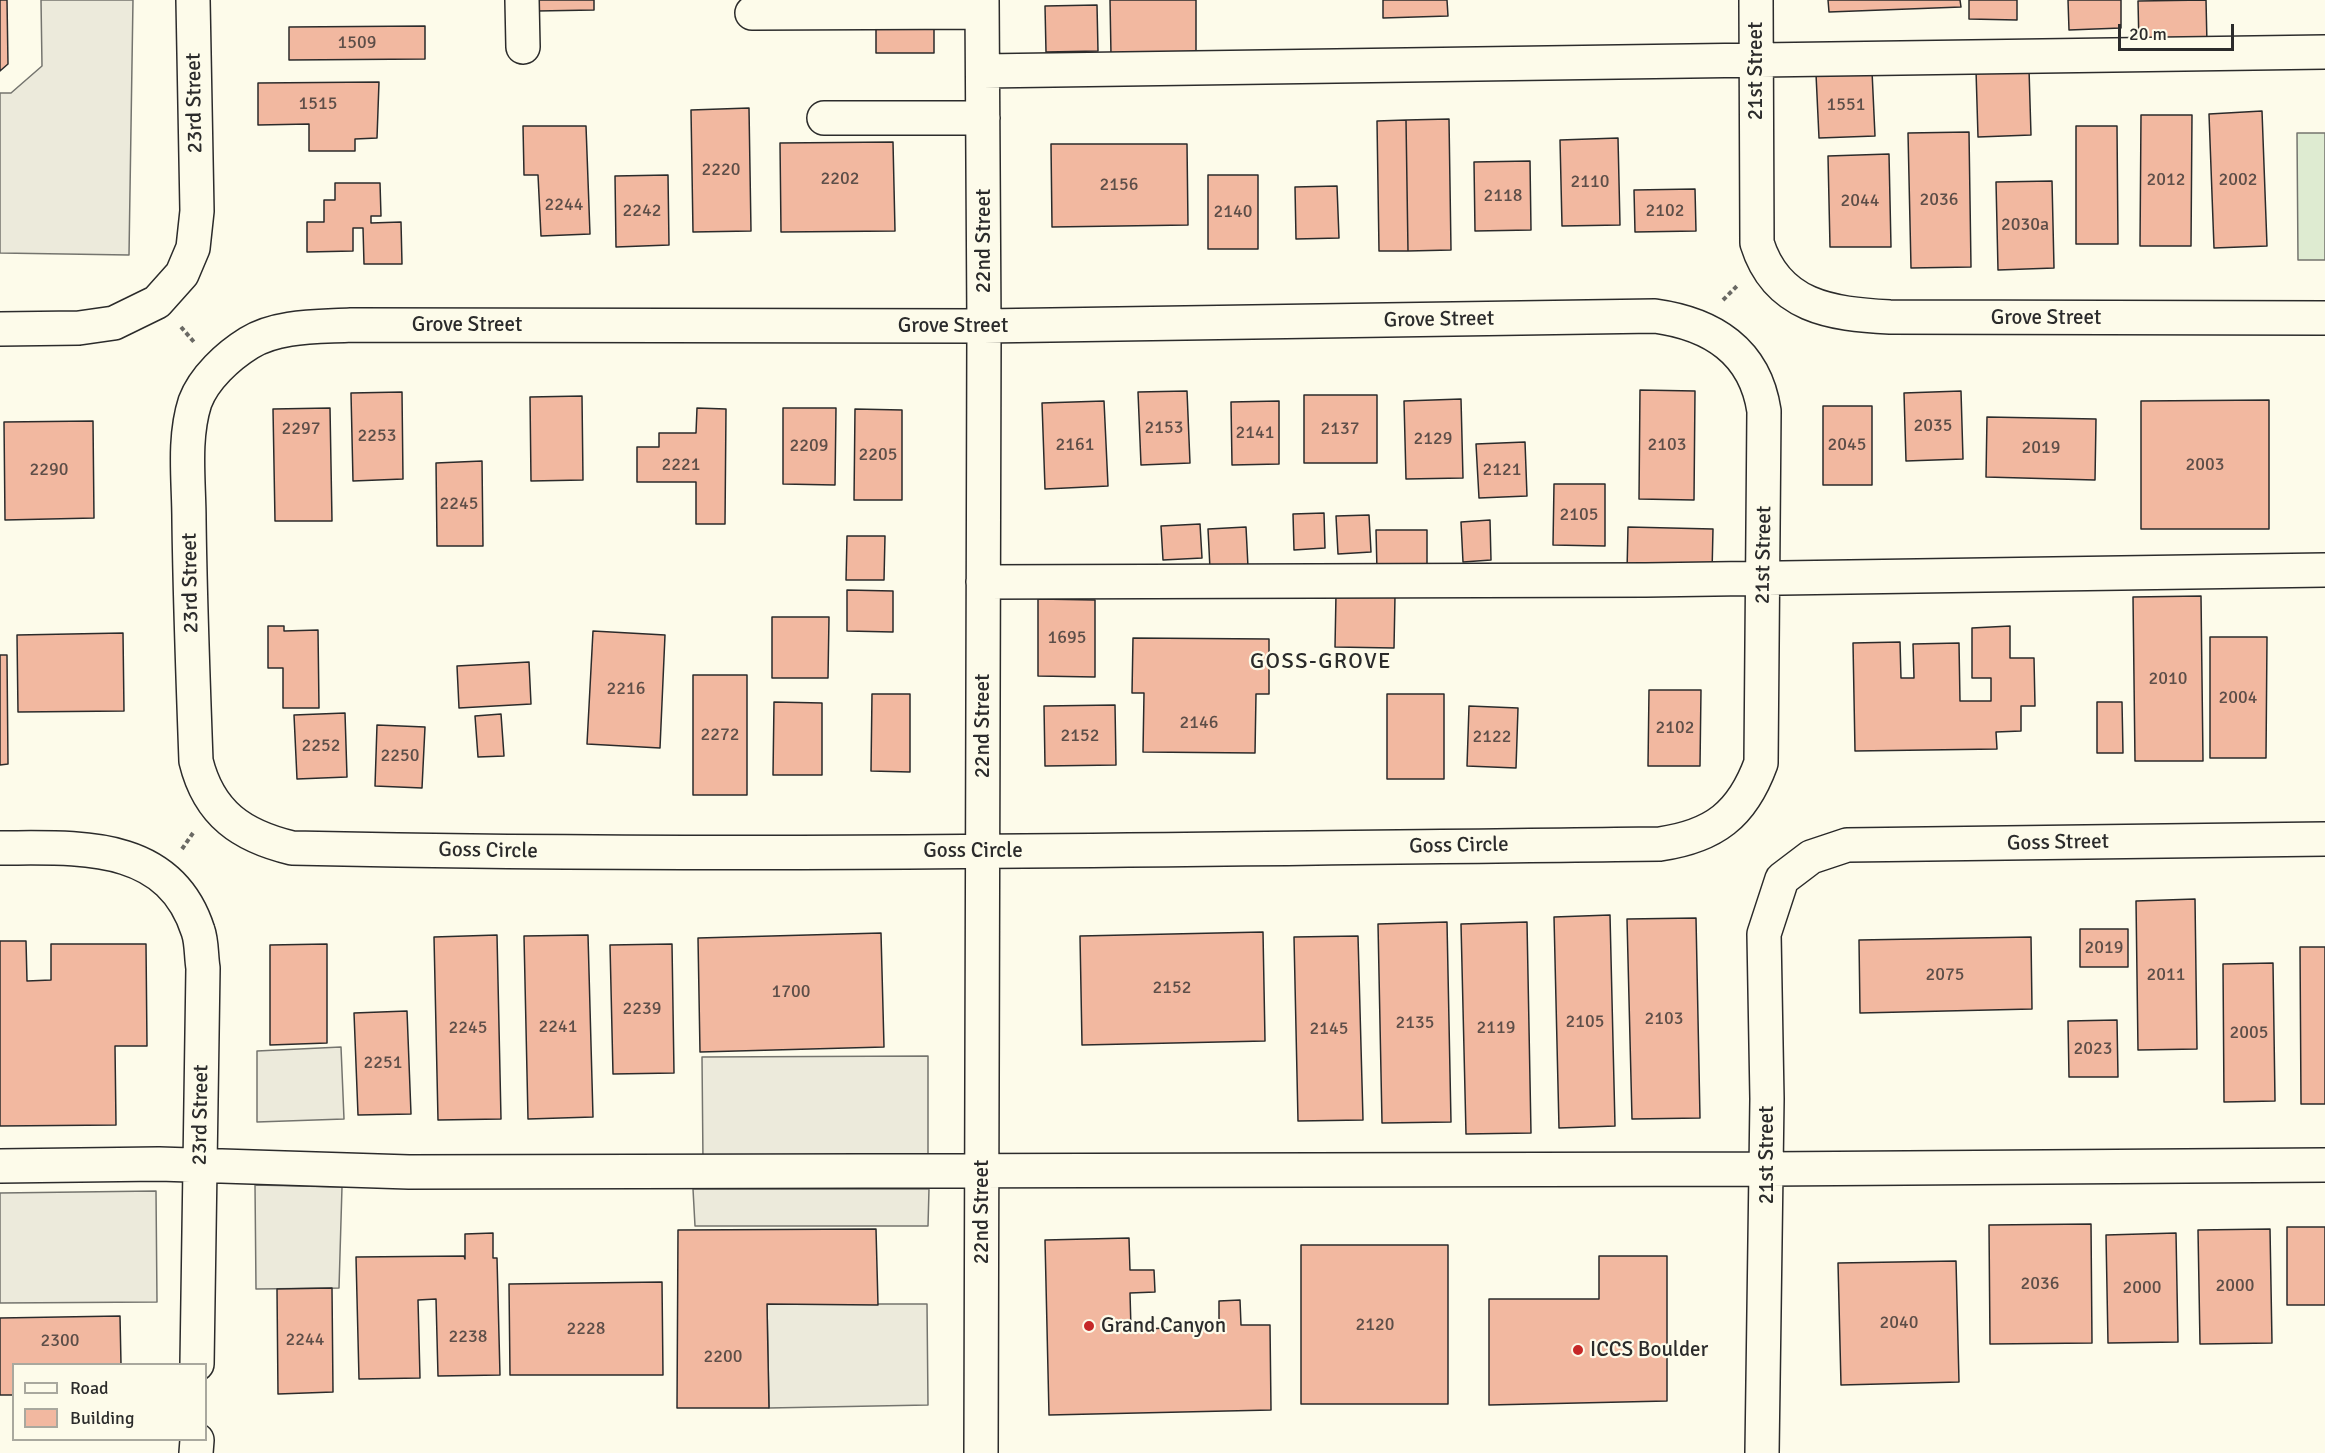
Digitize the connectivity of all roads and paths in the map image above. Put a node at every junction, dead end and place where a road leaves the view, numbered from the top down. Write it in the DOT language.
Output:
graph roads {
  1 [pos="193,0"];
  2 [pos="522,0"];
  3 [pos="1756,0"];
  4 [pos="982,6"];
  5 [pos="752,13"];
  6 [pos="523,47"];
  7 [pos="2325,52"];
  8 [pos="1756,59"];
  9 [pos="983,71"];
  10 [pos="824,118"];
  11 [pos="983,118"];
  12 [pos="1770,270"];
  13 [pos="157,302"];
  14 [pos="2325,318"];
  15 [pos="984,326"];
  16 [pos="1698,326"];
  17 [pos="0,329"];
  18 [pos="219,369"];
  19 [pos="2325,570"];
  20 [pos="1764,578"];
  21 [pos="983,582"];
  22 [pos="214,802"];
  23 [pos="1736,806"];
  24 [pos="2325,840"];
  25 [pos="0,848"];
  26 [pos="983,851"];
  27 [pos="1797,866"];
  28 [pos="162,878"];
  29 [pos="201,1164"];
  30 [pos="2325,1165"];
  31 [pos="0,1166"];
  32 [pos="1767,1169"];
  33 [pos="982,1171"];
  34 [pos="197,1363"];
  35 [pos="981,1453"];
  36 [pos="1762,1453"];
  1 -- 13 [label="street, 23rd Street"];
  2 -- 6 [label="street"];
  3 -- 8 [label="street, 21st Street"];
  4 -- 5 [label="street"];
  4 -- 9 [label="street, 22nd Street"];
  7 -- 8 [label="street"];
  8 -- 9 [label="street"];
  8 -- 12 [label="street, 21st Street"];
  9 -- 11 [label="street, 22nd Street"];
  10 -- 11 [label="street"];
  11 -- 15 [label="street, 22nd Street"];
  12 -- 14 [label="street, Grove Street"];
  12 -- 16 [label="path"];
  13 -- 17 [label="street"];
  13 -- 18 [label="path"];
  15 -- 16 [label="street, Grove Street"];
  15 -- 18 [label="street, Grove Street"];
  15 -- 21 [label="street, 22nd Street"];
  16 -- 20 [label="street, 21st Street"];
  18 -- 22 [label="street, 23rd Street"];
  19 -- 20 [label="street"];
  20 -- 21 [label="street"];
  20 -- 23 [label="street, 21st Street"];
  21 -- 26 [label="street, 22nd Street"];
  22 -- 26 [label="street, Goss Circle"];
  22 -- 28 [label="path"];
  23 -- 26 [label="street, Goss Circle"];
  24 -- 27 [label="street, Goss Street"];
  25 -- 28 [label="street"];
  26 -- 33 [label="street, 22nd Street"];
  27 -- 32 [label="street, 21st Street"];
  28 -- 29 [label="street, 23rd Street"];
  29 -- 31 [label="street"];
  29 -- 33 [label="street"];
  29 -- 34 [label="street, 23rd Street"];
  30 -- 32 [label="street"];
  32 -- 33 [label="street"];
  32 -- 36 [label="street, 21st Street"];
  33 -- 35 [label="street, 22nd Street"];
}
